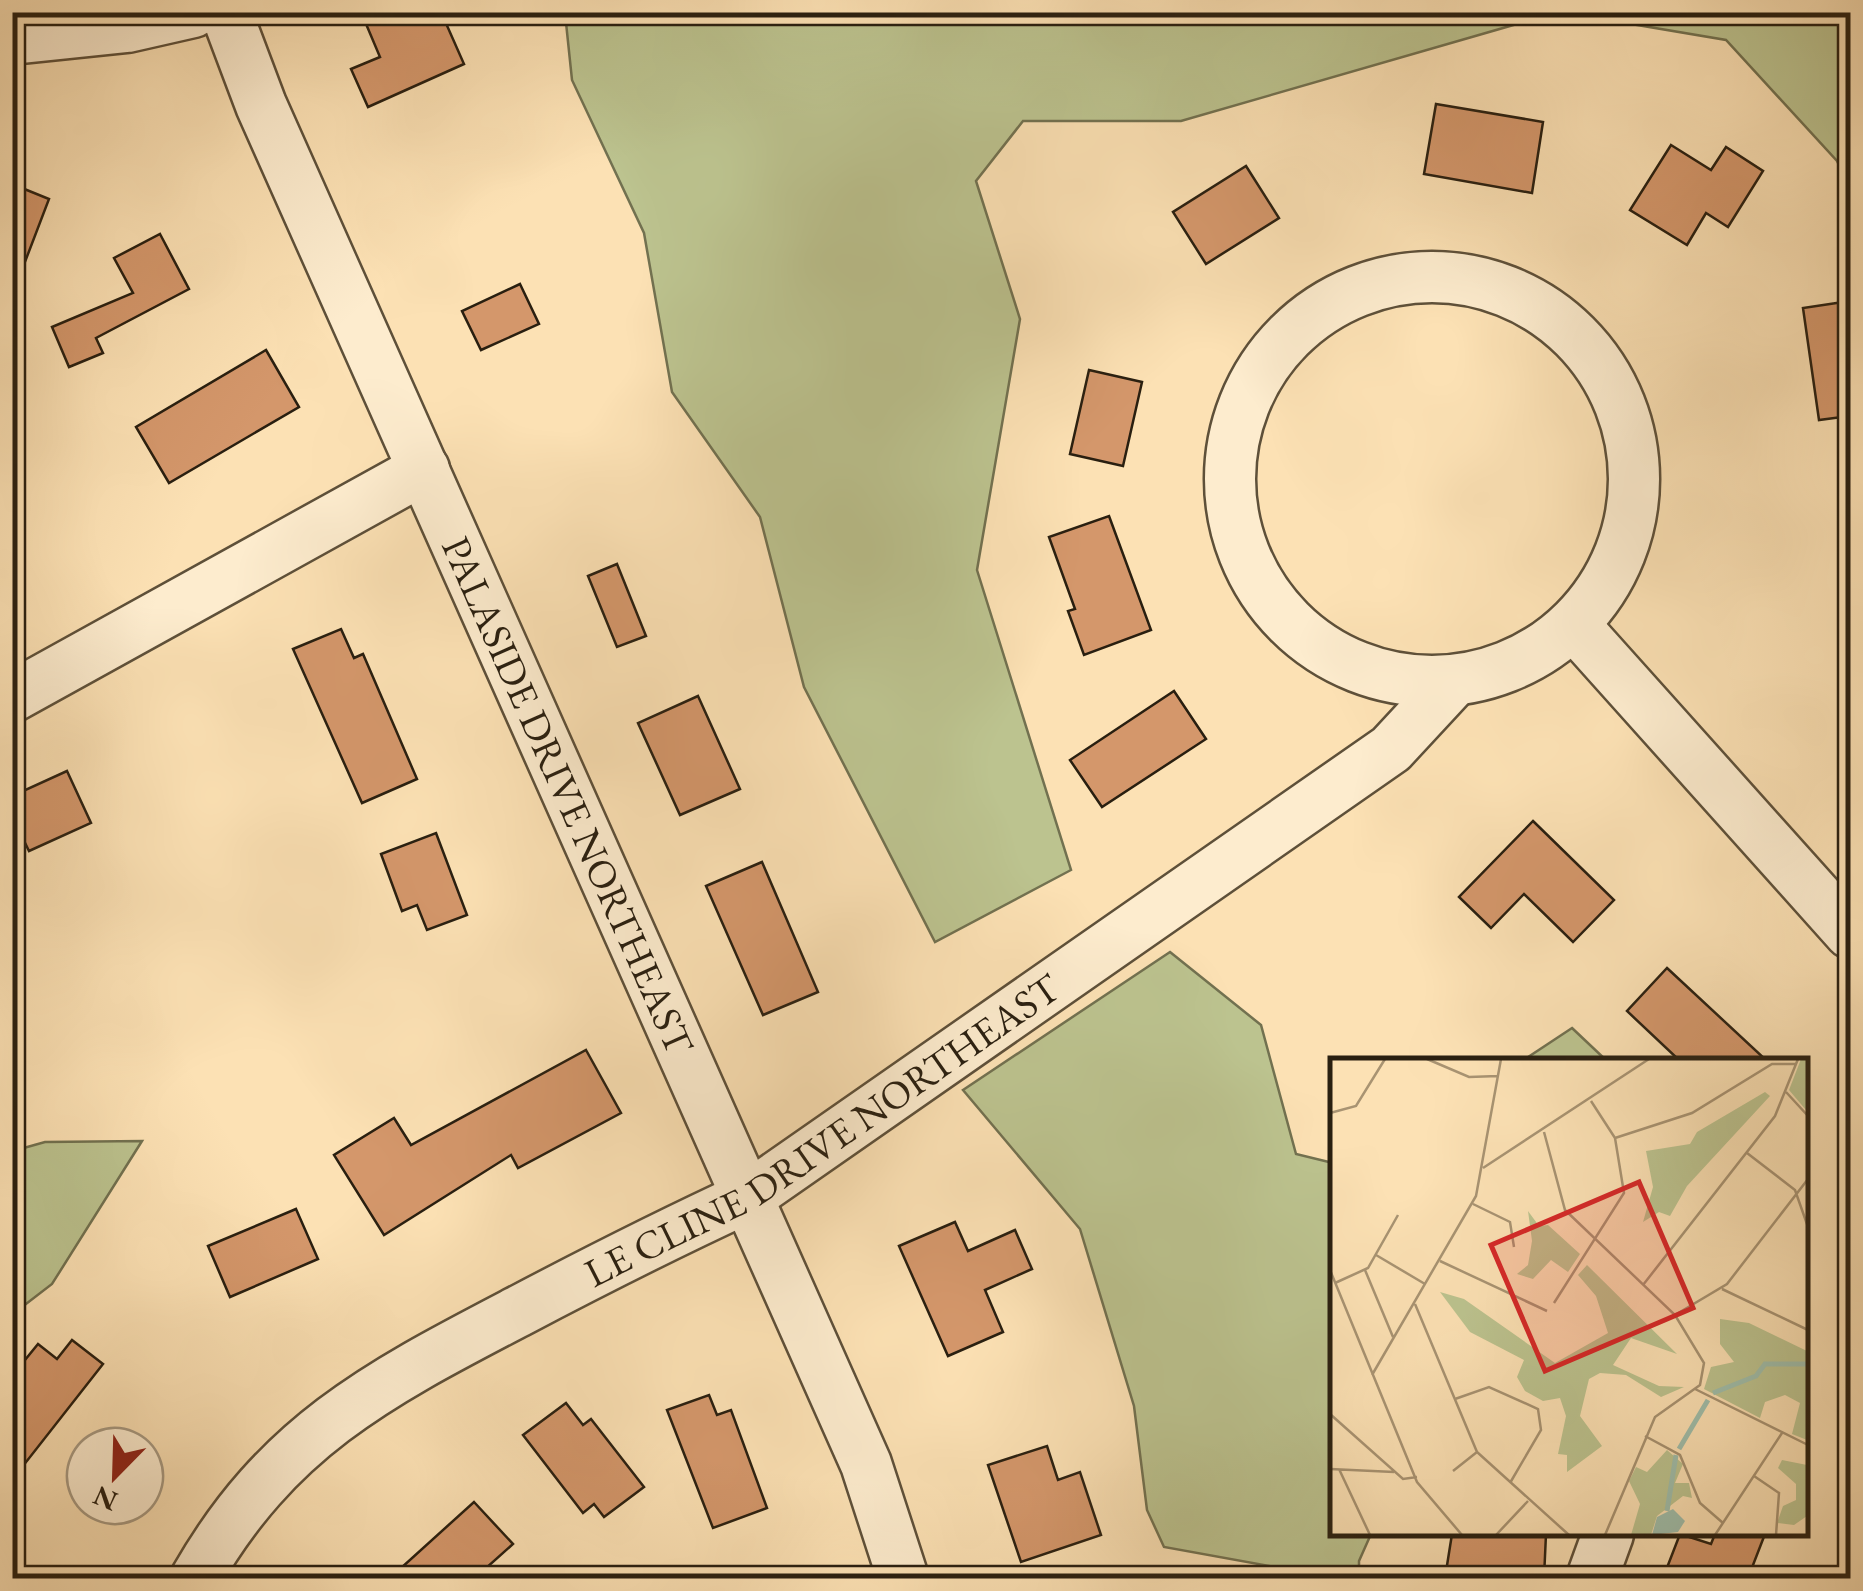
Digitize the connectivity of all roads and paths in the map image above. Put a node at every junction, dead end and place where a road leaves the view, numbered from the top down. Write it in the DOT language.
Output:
graph roads {
  1 [pos="193,12"];
  2 [pos="226,12"];
  3 [pos="12,39"];
  4 [pos="424,469"];
  5 [pos="1574,625"];
  6 [pos="1454,681"];
  7 [pos="12,697"];
  8 [pos="1850,933"];
  9 [pos="748,1197"];
  10 [pos="1607,1536"];
  11 [pos="196,1578"];
  12 [pos="902,1578"];
  13 [pos="1592,1578"];
  1 -- 3 [label="street"];
  2 -- 4 [label="street, PALASIDE DRIVE NORTHEAST"];
  4 -- 7 [label="street"];
  4 -- 9 [label="street, PALASIDE DRIVE NORTHEAST"];
  5 -- 6 [label="street"];
  5 -- 6 [label="street"];
  5 -- 8 [label="street"];
  6 -- 9 [label="street, LE CLINE DRIVE NORTHEAST"];
  9 -- 11 [label="street, LE CLINE DRIVE NORTHEAST"];
  9 -- 12 [label="street, PALASIDE DRIVE NORTHEAST"];
  10 -- 13 [label="street"];
}
